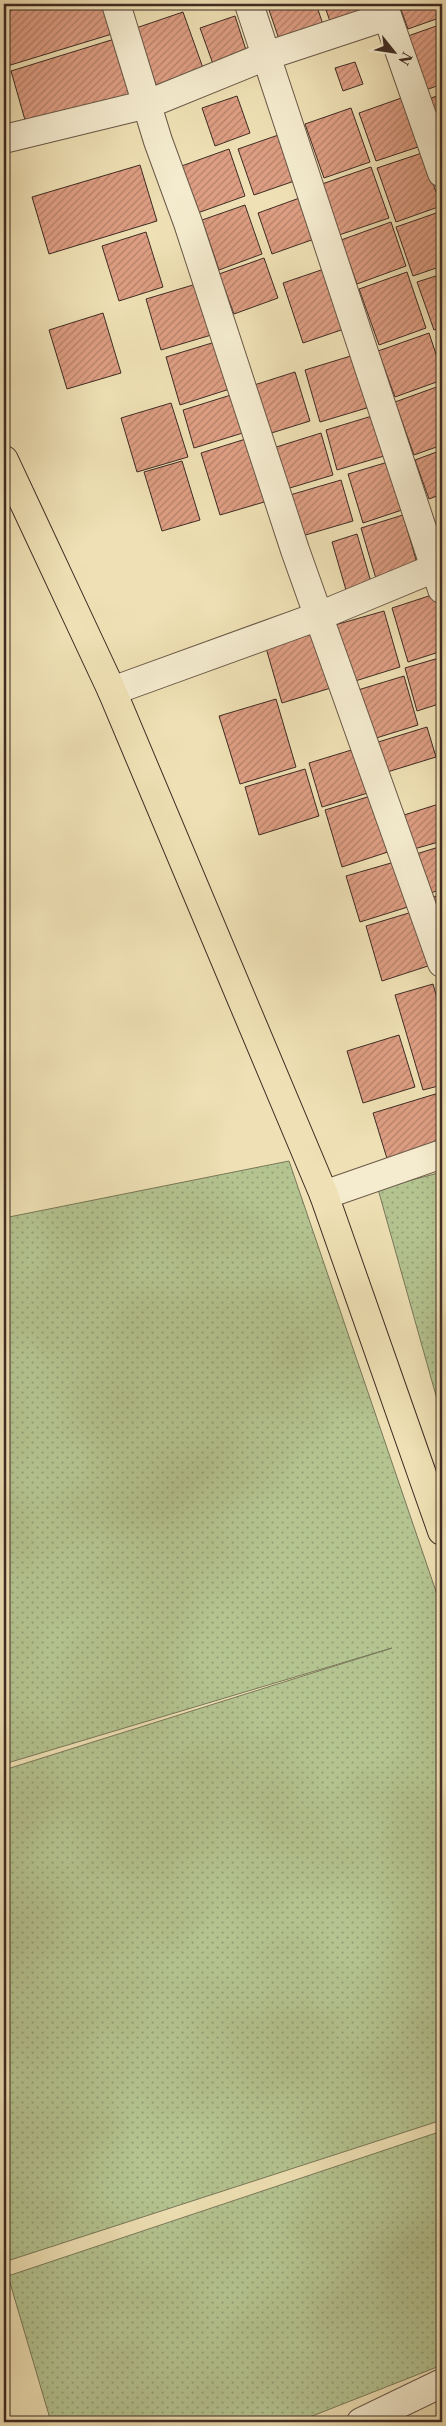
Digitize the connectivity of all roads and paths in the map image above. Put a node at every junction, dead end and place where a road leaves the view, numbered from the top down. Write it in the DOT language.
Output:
graph roads {
  1 [pos="116,4"];
  2 [pos="249,4"];
  3 [pos="385,10"];
  4 [pos="266,56"];
  5 [pos="148,104"];
  6 [pos="4,139"];
  7 [pos="442,173"];
  8 [pos="4,460"];
  9 [pos="439,574"];
  10 [pos="319,616"];
  11 [pos="112,691"];
  12 [pos="442,963"];
  13 [pos="442,1154"];
  14 [pos="324,1195"];
  15 [pos="442,1531"];
  16 [pos="442,2383"];
  17 [pos="360,2422"];
  1 -- 5 [label="street"];
  2 -- 4 [label="street"];
  3 -- 4 [label="street"];
  3 -- 7 [label="street"];
  4 -- 5 [label="street"];
  4 -- 9 [label="street"];
  5 -- 6 [label="street"];
  5 -- 10 [label="street"];
  8 -- 11 [label="highway"];
  9 -- 10 [label="street"];
  10 -- 11 [label="street"];
  10 -- 12 [label="street"];
  11 -- 14 [label="highway"];
  13 -- 14 [label="street"];
  14 -- 15 [label="highway"];
  16 -- 17 [label="street"];
}
